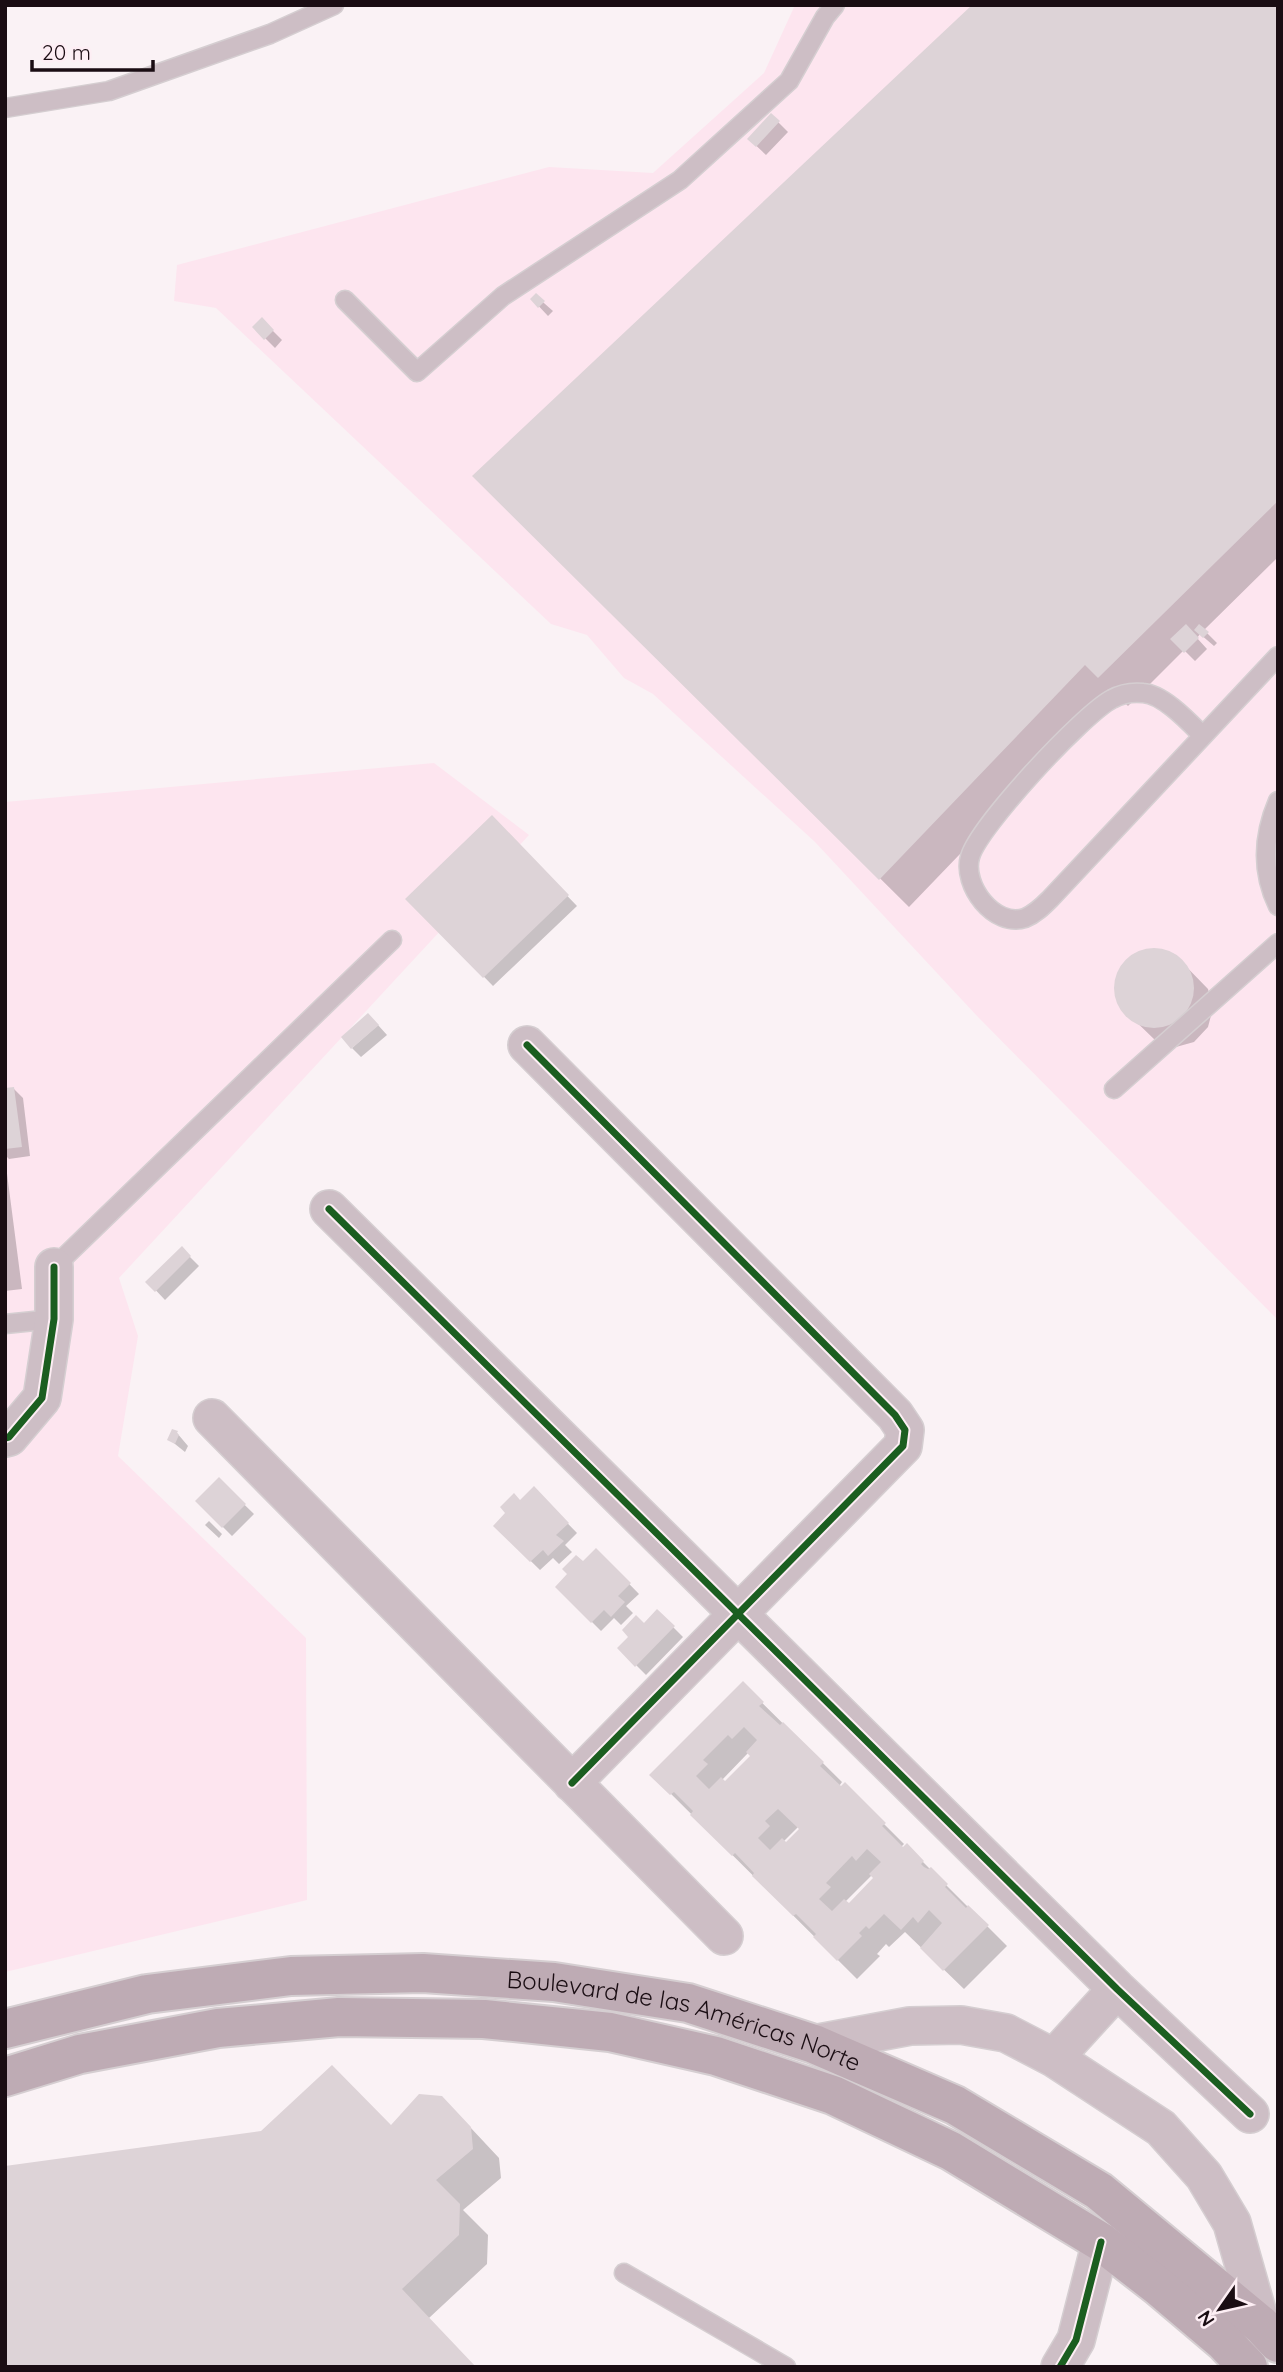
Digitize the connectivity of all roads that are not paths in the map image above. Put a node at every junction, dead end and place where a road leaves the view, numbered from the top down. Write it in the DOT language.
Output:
graph roads {
  1 [pos="334,5"];
  2 [pos="835,5"];
  3 [pos="5,108"];
  4 [pos="345,300"];
  5 [pos="1278,656"];
  6 [pos="1203,736"];
  7 [pos="1278,801"];
  8 [pos="1278,906"];
  9 [pos="392,940"];
  10 [pos="1278,943"];
  11 [pos="527,1045"];
  12 [pos="1114,1089"];
  13 [pos="329,1209"];
  14 [pos="54,1267"];
  15 [pos="54,1319"];
  16 [pos="5,1324"];
  17 [pos="212,1419"];
  18 [pos="5,1438"];
  19 [pos="738,1613"];
  20 [pos="572,1783"];
  21 [pos="723,1936"];
  22 [pos="1117,1989"];
  23 [pos="5,2029"];
  24 [pos="814,2044"];
  25 [pos="1054,2057"];
  26 [pos="5,2077"];
  27 [pos="1250,2114"];
  28 [pos="1101,2242"];
  29 [pos="624,2273"];
  30 [pos="1269,2334"];
  31 [pos="786,2367"];
  32 [pos="1060,2367"];
  33 [pos="1248,2367"];
  1 -- 3 [label="lane"];
  2 -- 4 [label="lane"];
  5 -- 6 [label="lane"];
  6 -- 6 [label="lane"];
  7 -- 8 [label="lane"];
  9 -- 14 [label="lane"];
  10 -- 12 [label="lane"];
  11 -- 19 [label="street"];
  13 -- 19 [label="street"];
  14 -- 15 [label="street"];
  15 -- 16 [label="lane"];
  15 -- 18 [label="street"];
  17 -- 20 [label="street"];
  19 -- 20 [label="street"];
  19 -- 22 [label="street"];
  20 -- 21 [label="street"];
  22 -- 25 [label="street"];
  22 -- 27 [label="street"];
  23 -- 24 [label="main road, Boulevard de las Américas Norte"];
  24 -- 25 [label="street"];
  24 -- 30 [label="main road, Boulevard de las Américas Norte"];
  25 -- 30 [label="street"];
  26 -- 28 [label="main road, Boulevard de las Américas Norte"];
  28 -- 32 [label="street"];
  28 -- 33 [label="main road, Boulevard de las Américas Norte"];
  29 -- 31 [label="lane"];
}
